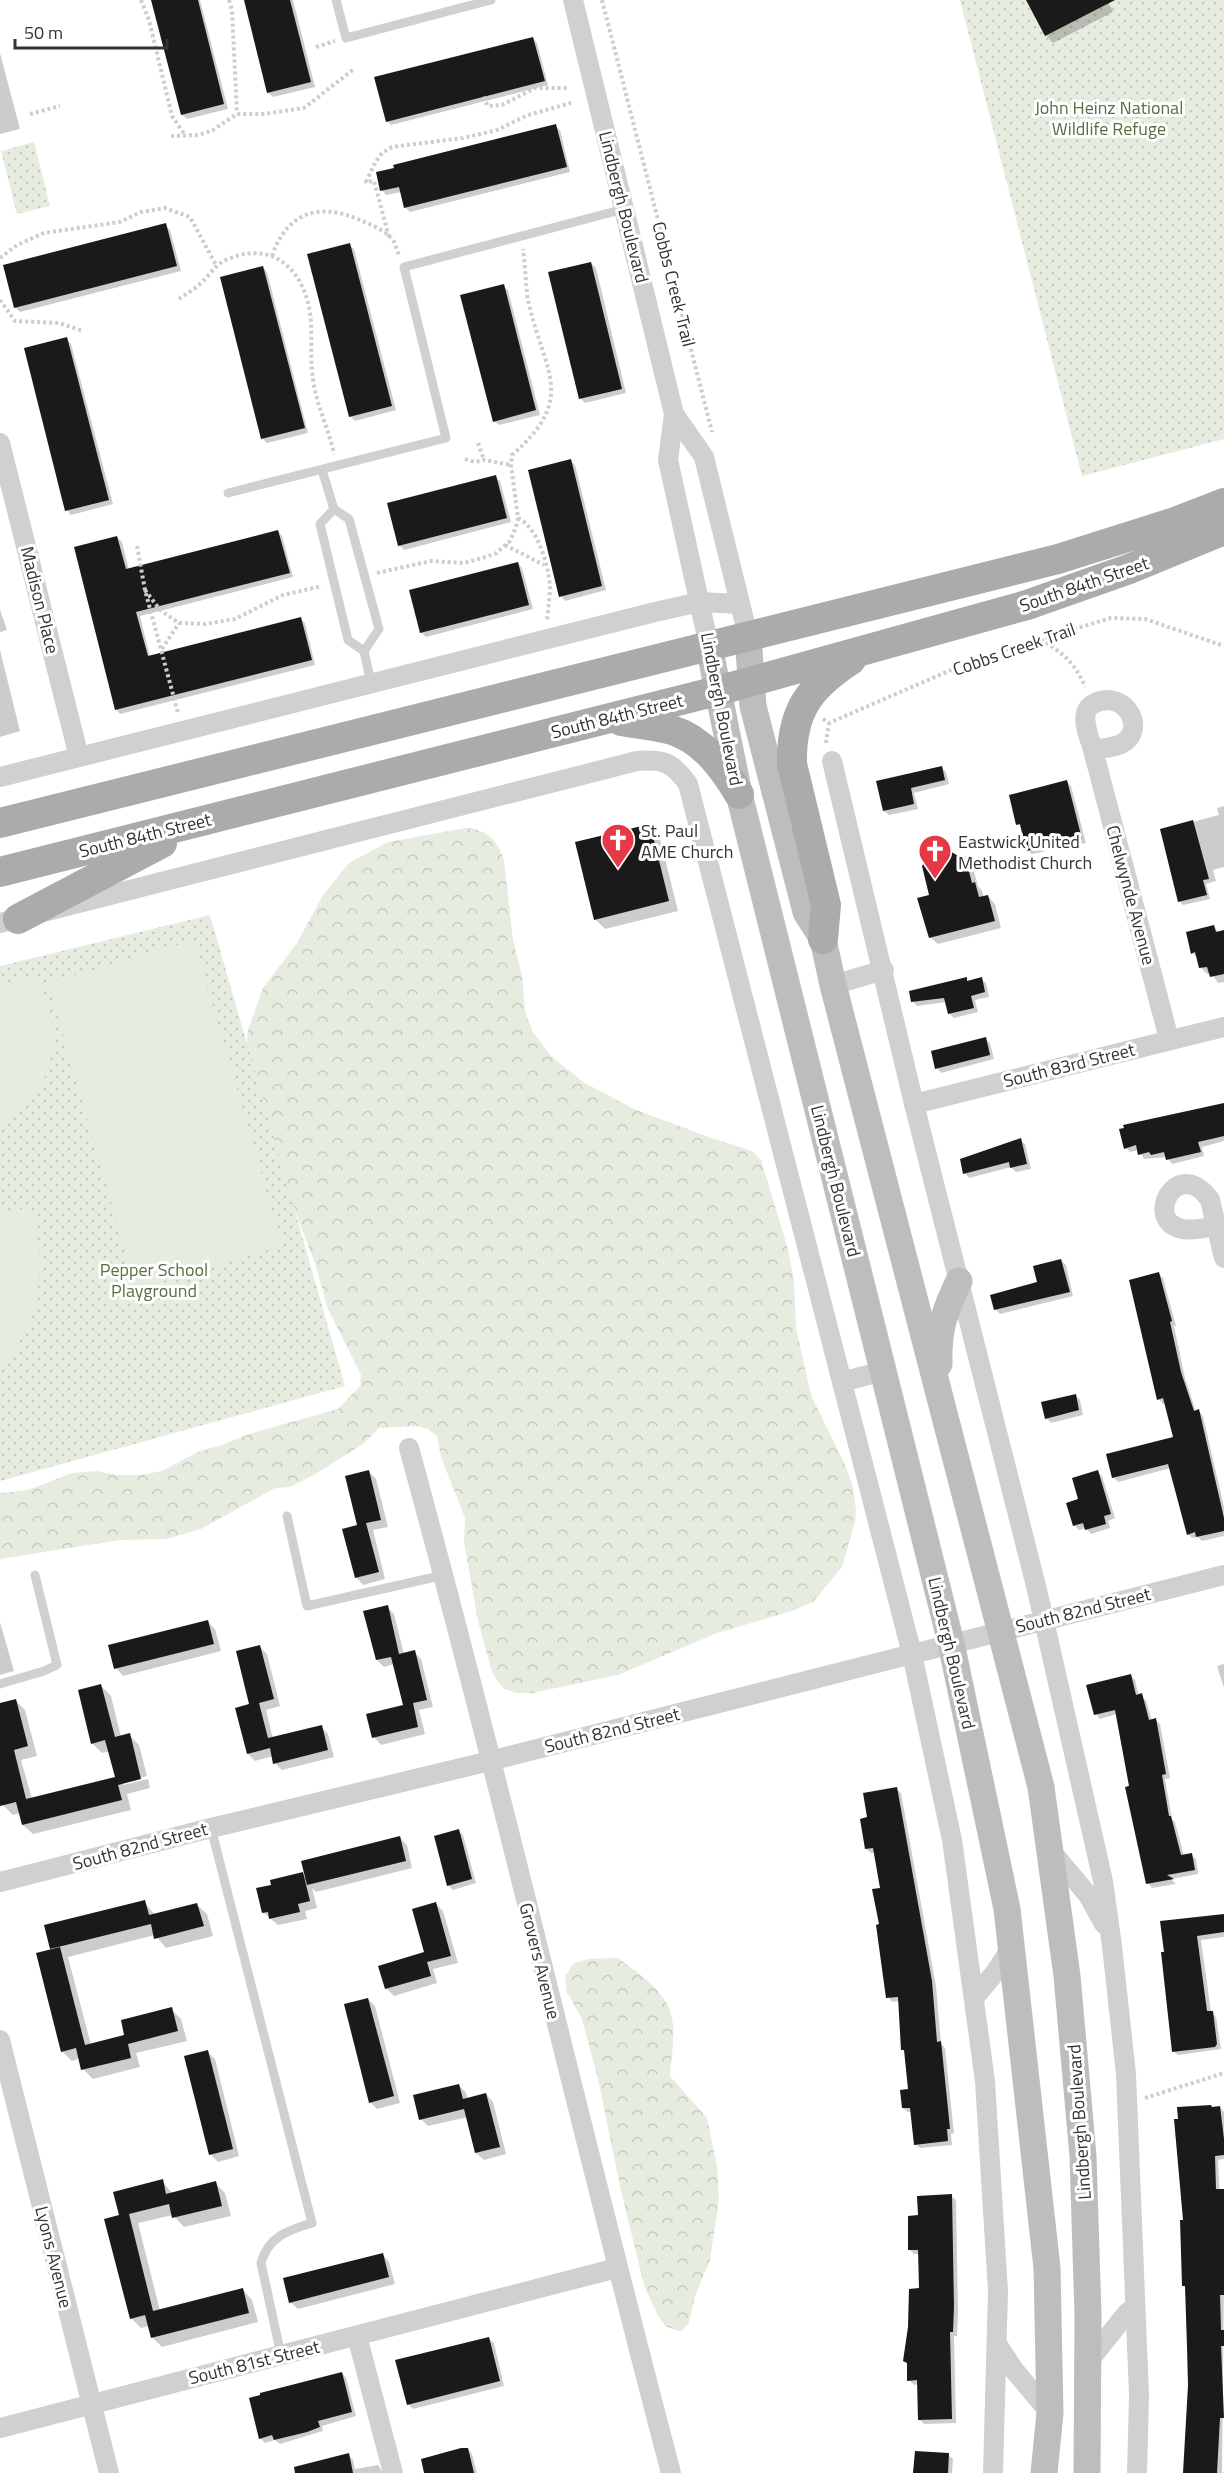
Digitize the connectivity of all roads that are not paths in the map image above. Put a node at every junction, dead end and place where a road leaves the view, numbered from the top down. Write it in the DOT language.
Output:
graph roads {
  1 [pos="336,0"];
  2 [pos="491,0"];
  3 [pos="573,0"];
  4 [pos="624,209"];
  5 [pos="674,414"];
  6 [pos="0,442"];
  7 [pos="322,470"];
  8 [pos="228,493"];
  9 [pos="1224,503"];
  10 [pos="334,509"];
  11 [pos="1224,530"];
  12 [pos="700,602"];
  13 [pos="740,604"];
  14 [pos="748,636"];
  15 [pos="709,646"];
  16 [pos="868,649"];
  17 [pos="364,651"];
  18 [pos="751,681"];
  19 [pos="372,683"];
  20 [pos="717,691"];
  21 [pos="606,719"];
  22 [pos="1093,750"];
  23 [pos="79,757"];
  24 [pos="832,761"];
  25 [pos="0,777"];
  26 [pos="739,794"];
  27 [pos="206,820"];
  28 [pos="0,823"];
  29 [pos="0,872"];
  30 [pos="9,921"];
  31 [pos="823,939"];
  32 [pos="884,970"];
  33 [pos="833,985"];
  34 [pos="1224,1027"];
  35 [pos="1169,1040"];
  36 [pos="915,1104"];
  37 [pos="1216,1225"];
  38 [pos="1224,1258"];
  39 [pos="959,1281"];
  40 [pos="883,1371"];
  41 [pos="842,1382"];
  42 [pos="940,1401"];
  43 [pos="409,1448"];
  44 [pos="287,1516"];
  45 [pos="35,1575"];
  46 [pos="444,1575"];
  47 [pos="1224,1575"];
  48 [pos="1043,1620"];
  49 [pos="999,1631"];
  50 [pos="951,1643"];
  51 [pos="912,1654"];
  52 [pos="0,1684"];
  53 [pos="490,1761"];
  54 [pos="211,1828"];
  55 [pos="1049,1848"];
  56 [pos="0,1882"];
  57 [pos="1112,1946"];
  58 [pos="1012,1947"];
  59 [pos="974,1998"];
  60 [pos="0,2040"];
  61 [pos="616,2268"];
  62 [pos="1135,2307"];
  63 [pos="357,2336"];
  64 [pos="997,2344"];
  65 [pos="281,2355"];
  66 [pos="1088,2362"];
  67 [pos="91,2404"];
  68 [pos="1050,2413"];
  69 [pos="0,2428"];
  70 [pos="109,2473"];
  71 [pos="393,2473"];
  72 [pos="671,2473"];
  73 [pos="993,2473"];
  74 [pos="1044,2473"];
  75 [pos="1087,2473"];
  76 [pos="1137,2473"];
  1 -- 2 [label="lane"];
  3 -- 4 [label="street, Lindbergh Boulevard"];
  4 -- 5 [label="street, Lindbergh Boulevard"];
  4 -- 7 [label="lane"];
  5 -- 12 [label="street, Lindbergh Boulevard"];
  5 -- 13 [label="street, Lindbergh Boulevard"];
  6 -- 23 [label="street, Madison Place"];
  7 -- 8 [label="lane"];
  7 -- 10 [label="lane"];
  9 -- 14 [label="main road, South 84th Street"];
  10 -- 17 [label="lane"];
  10 -- 17 [label="lane"];
  11 -- 16 [label="main road, South 84th Street"];
  12 -- 13 [label="street"];
  12 -- 15 [label="street, Lindbergh Boulevard"];
  12 -- 19 [label="street"];
  13 -- 14 [label="street, Lindbergh Boulevard"];
  14 -- 15 [label="main road, South 84th Street"];
  14 -- 18 [label="main road, Lindbergh Boulevard"];
  15 -- 20 [label="main road, Lindbergh Boulevard"];
  15 -- 28 [label="main road, South 84th Street"];
  16 -- 18 [label="main road, South 84th Street"];
  16 -- 31 [label="main road"];
  17 -- 19 [label="lane"];
  18 -- 20 [label="main road, South 84th Street"];
  18 -- 31 [label="main road, Lindbergh Boulevard"];
  19 -- 23 [label="street"];
  20 -- 21 [label="main road, South 84th Street"];
  20 -- 26 [label="main road, Lindbergh Boulevard"];
  21 -- 26 [label="main road"];
  21 -- 27 [label="main road, South 84th Street"];
  22 -- 22 [label="street, Chelwynde Avenue"];
  22 -- 35 [label="street, Chelwynde Avenue"];
  23 -- 25 [label="street"];
  24 -- 32 [label="street"];
  26 -- 40 [label="main road, Lindbergh Boulevard"];
  27 -- 29 [label="main road, South 84th Street"];
  27 -- 30 [label="main road"];
  30 -- 41 [label="street"];
  31 -- 33 [label="main road, Lindbergh Boulevard"];
  32 -- 33 [label="street"];
  32 -- 36 [label="street"];
  33 -- 42 [label="main road, Lindbergh Boulevard"];
  34 -- 35 [label="street, South 83rd Street"];
  35 -- 36 [label="street, South 83rd Street"];
  36 -- 39 [label="street"];
  37 -- 38 [label="street"];
  39 -- 42 [label="main road"];
  39 -- 48 [label="street"];
  40 -- 41 [label="street"];
  40 -- 50 [label="main road, Lindbergh Boulevard"];
  41 -- 51 [label="street"];
  42 -- 49 [label="main road, Lindbergh Boulevard"];
  43 -- 46 [label="street, Grovers Avenue"];
  44 -- 46 [label="lane"];
  45 -- 52 [label="lane"];
  46 -- 53 [label="street, Grovers Avenue"];
  47 -- 48 [label="street, South 82nd Street"];
  48 -- 49 [label="street, South 82nd Street"];
  48 -- 57 [label="street"];
  49 -- 50 [label="street, South 82nd Street"];
  49 -- 55 [label="main road, Lindbergh Boulevard"];
  50 -- 51 [label="street, South 82nd Street"];
  50 -- 58 [label="main road, Lindbergh Boulevard"];
  51 -- 53 [label="street, South 82nd Street"];
  51 -- 59 [label="street"];
  53 -- 54 [label="street, South 82nd Street"];
  53 -- 61 [label="street, Grovers Avenue"];
  54 -- 56 [label="street, South 82nd Street"];
  54 -- 65 [label="lane"];
  55 -- 57 [label="street"];
  55 -- 66 [label="main road, Lindbergh Boulevard"];
  57 -- 62 [label="street"];
  58 -- 59 [label="street"];
  58 -- 68 [label="main road, Lindbergh Boulevard"];
  59 -- 64 [label="street"];
  60 -- 67 [label="street, Lyons Avenue"];
  61 -- 63 [label="street, South 81st Street"];
  61 -- 72 [label="street, Grovers Avenue"];
  62 -- 66 [label="street"];
  62 -- 76 [label="street"];
  63 -- 65 [label="street, South 81st Street"];
  63 -- 71 [label="street"];
  64 -- 68 [label="street"];
  64 -- 73 [label="street"];
  65 -- 67 [label="street, South 81st Street"];
  66 -- 75 [label="main road, Lindbergh Boulevard"];
  67 -- 69 [label="street, South 81st Street"];
  67 -- 70 [label="street, Lyons Avenue"];
  68 -- 74 [label="main road, Lindbergh Boulevard"];
}
